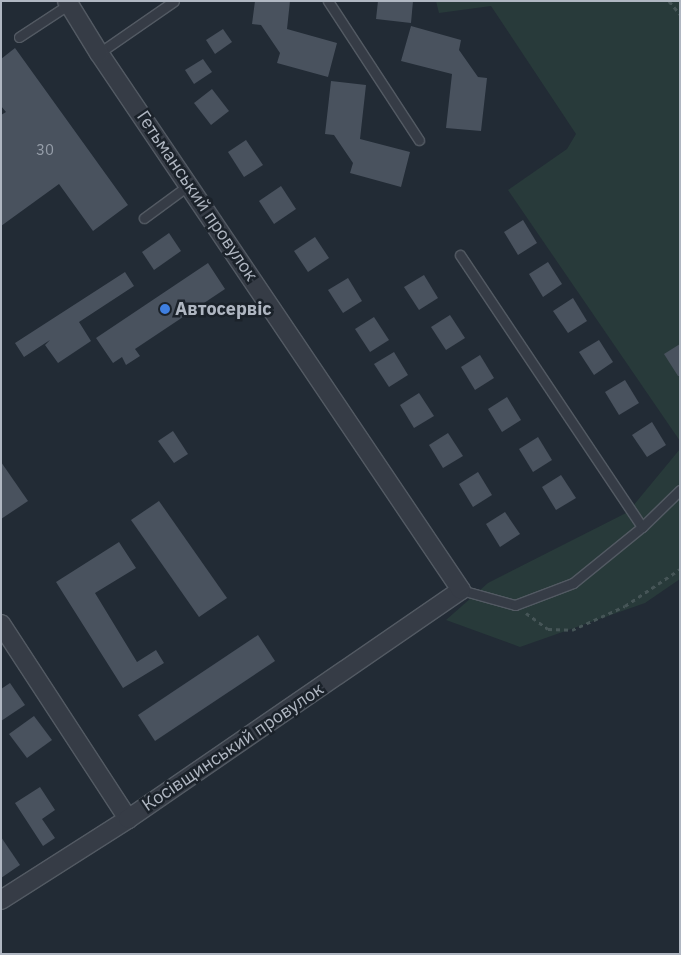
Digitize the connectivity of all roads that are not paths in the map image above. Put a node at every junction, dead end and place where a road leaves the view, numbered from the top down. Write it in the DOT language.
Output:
graph roads {
  1 [pos="174,1"];
  2 [pos="328,1"];
  3 [pos="70,2"];
  4 [pos="19,37"];
  5 [pos="100,53"];
  6 [pos="418,140"];
  7 [pos="189,185"];
  8 [pos="144,218"];
  9 [pos="460,255"];
  10 [pos="680,490"];
  11 [pos="642,527"];
  12 [pos="461,590"];
  13 [pos="1,624"];
  14 [pos="128,819"];
  15 [pos="1,900"];
  1 -- 5 [label="lane"];
  2 -- 6 [label="lane"];
  3 -- 4 [label="lane"];
  3 -- 5 [label="street, Гетьманський провулок"];
  5 -- 7 [label="street, Гетьманський провулок"];
  7 -- 8 [label="lane"];
  7 -- 12 [label="street, Гетьманський провулок"];
  9 -- 11 [label="lane"];
  10 -- 11 [label="lane"];
  11 -- 12 [label="lane"];
  12 -- 14 [label="street, Косівщинський провулок"];
  13 -- 14 [label="street"];
  14 -- 15 [label="street, Косівщинський провулок"];
}
